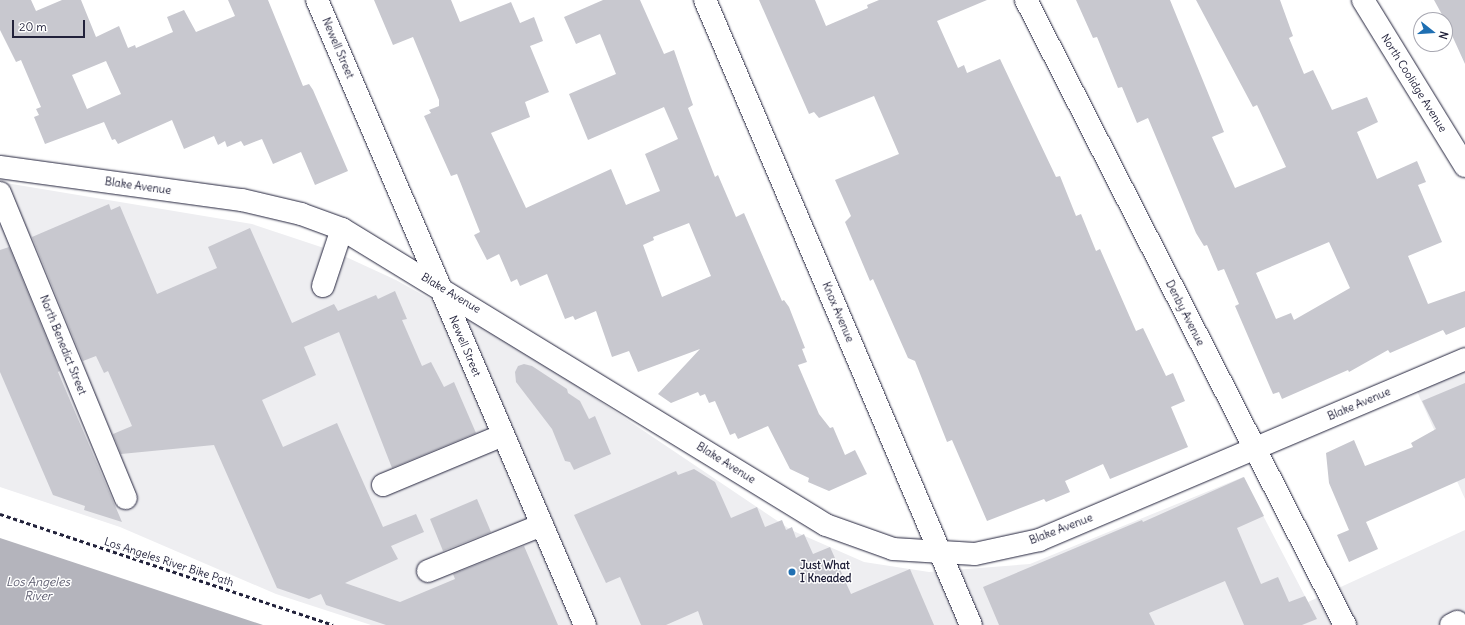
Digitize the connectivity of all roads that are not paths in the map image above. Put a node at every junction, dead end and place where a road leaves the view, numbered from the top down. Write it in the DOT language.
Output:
graph roads {
  1 [pos="318,0"];
  2 [pos="705,0"];
  3 [pos="1026,0"];
  4 [pos="1364,0"];
  5 [pos="1,165"];
  6 [pos="1465,166"];
  7 [pos="0,193"];
  8 [pos="342,229"];
  9 [pos="323,286"];
  10 [pos="440,287"];
  11 [pos="1465,359"];
  12 [pos="503,435"];
  13 [pos="1255,449"];
  14 [pos="383,485"];
  15 [pos="126,498"];
  16 [pos="542,525"];
  17 [pos="941,553"];
  18 [pos="428,571"];
  19 [pos="585,625"];
  20 [pos="970,625"];
  21 [pos="1345,625"];
  1 -- 10 [label="street, Newell Street"];
  2 -- 17 [label="street, Knox Avenue"];
  3 -- 13 [label="street, Denby Avenue"];
  4 -- 6 [label="street, North Coolidge Avenue"];
  5 -- 8 [label="street, Blake Avenue"];
  7 -- 15 [label="street, North Benedict Street"];
  8 -- 9 [label="street"];
  8 -- 10 [label="street, Blake Avenue"];
  10 -- 12 [label="street, Newell Street"];
  10 -- 17 [label="street, Blake Avenue"];
  11 -- 13 [label="street, Blake Avenue"];
  12 -- 14 [label="street"];
  12 -- 16 [label="street, Newell Street"];
  13 -- 17 [label="street, Blake Avenue"];
  13 -- 21 [label="street, Denby Avenue"];
  16 -- 18 [label="street"];
  16 -- 19 [label="street, Newell Street"];
  17 -- 20 [label="street, Knox Avenue"];
}
